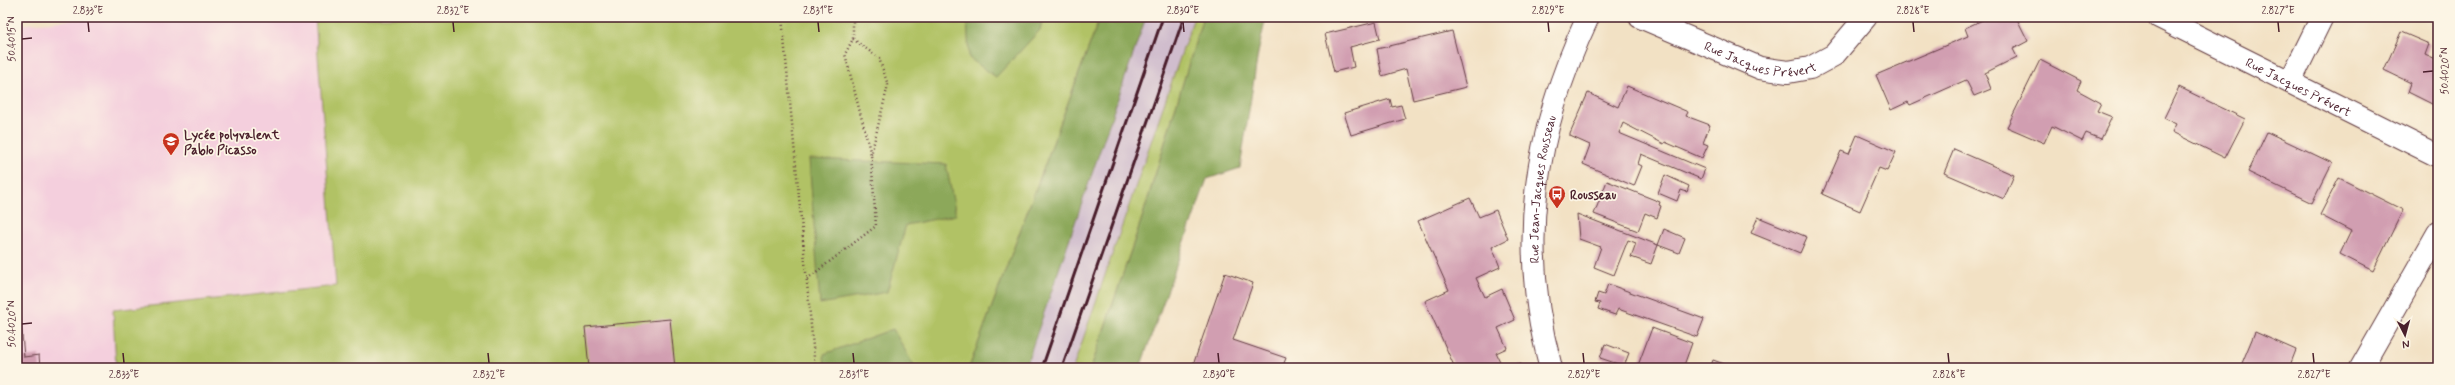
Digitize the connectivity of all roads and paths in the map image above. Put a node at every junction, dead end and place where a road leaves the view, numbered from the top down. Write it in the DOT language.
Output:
graph roads {
  1 [pos="782,17"];
  2 [pos="853,17"];
  3 [pos="1588,17"];
  4 [pos="1640,17"];
  5 [pos="1866,17"];
  6 [pos="2159,17"];
  7 [pos="2322,17"];
  8 [pos="852,39"];
  9 [pos="2290,82"];
  10 [pos="871,155"];
  11 [pos="2438,156"];
  12 [pos="2438,233"];
  13 [pos="807,280"];
  14 [pos="815,368"];
  15 [pos="1552,368"];
  16 [pos="2361,368"];
  1 -- 13 [label="path"];
  2 -- 8 [label="path"];
  3 -- 15 [label="street, Rue Jean-Jacques Rousseau"];
  4 -- 5 [label="street, Rue Jacques Prévert"];
  6 -- 9 [label="street, Rue Jacques Prévert"];
  7 -- 9 [label="street"];
  8 -- 10 [label="path"];
  8 -- 10 [label="path"];
  9 -- 11 [label="street, Rue Jacques Prévert"];
  10 -- 13 [label="path"];
  12 -- 16 [label="street"];
  13 -- 14 [label="path"];
}
